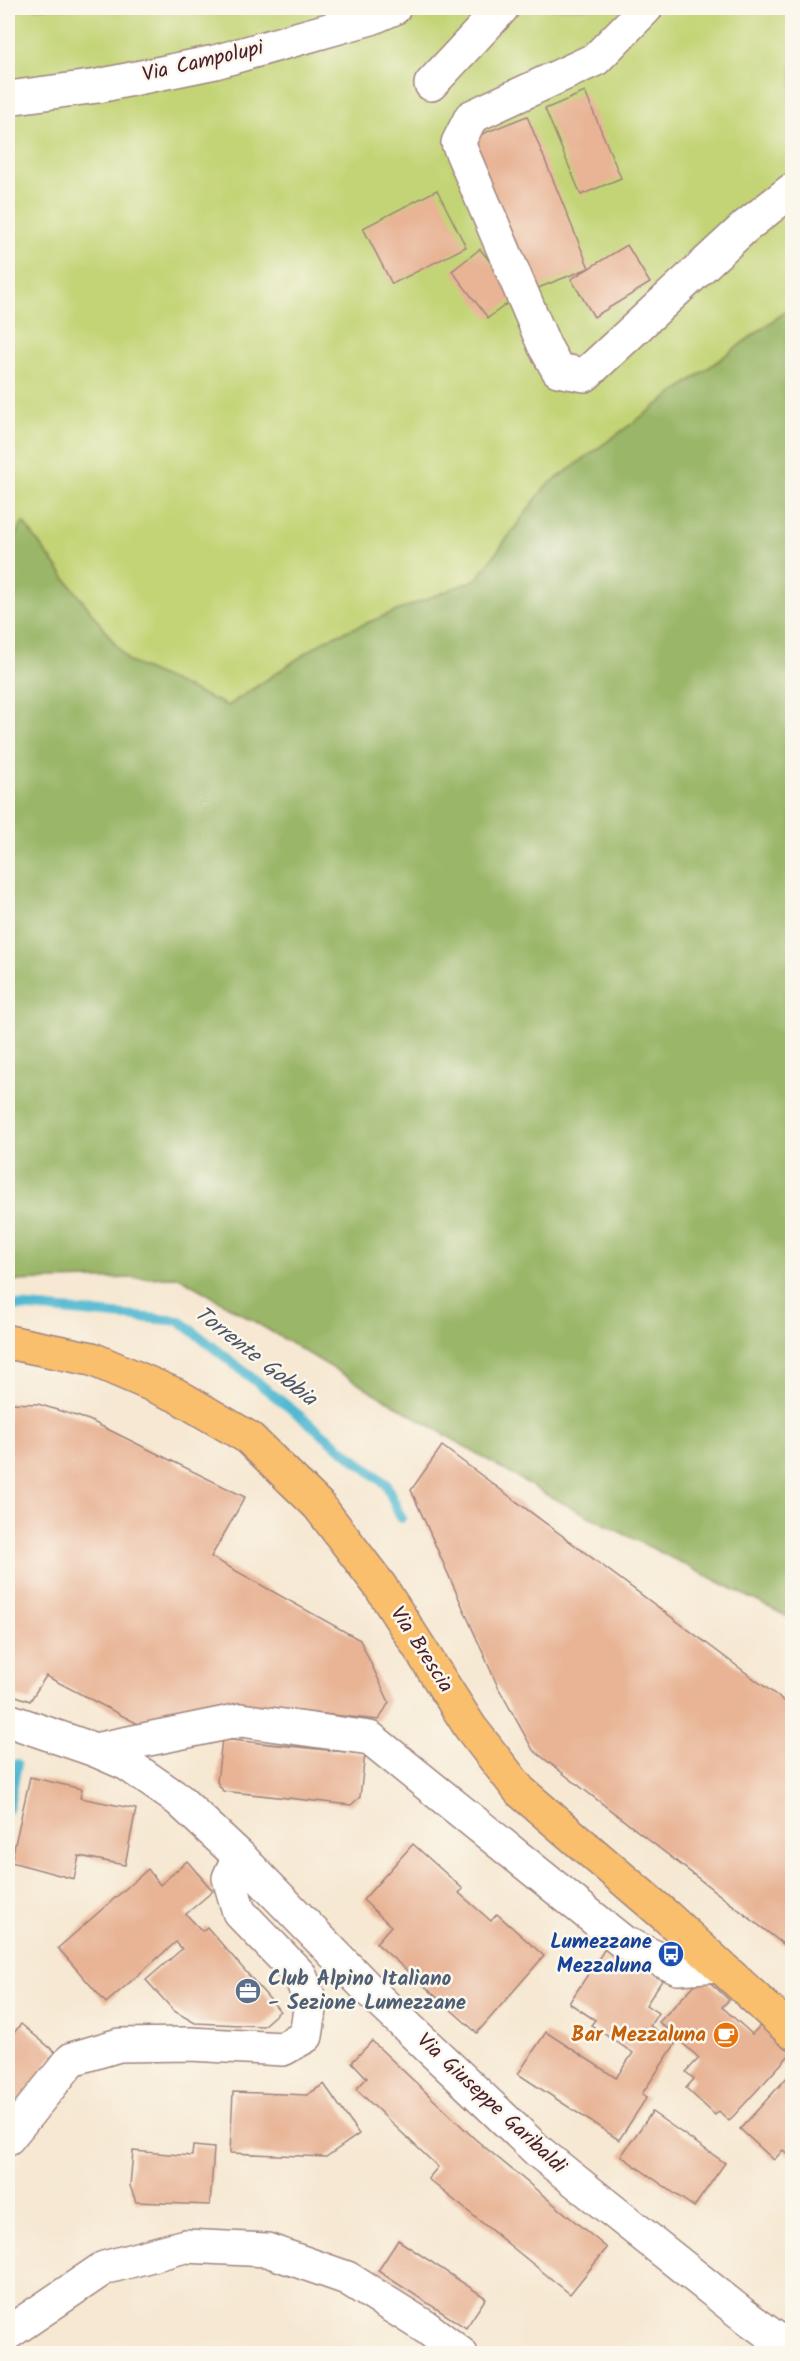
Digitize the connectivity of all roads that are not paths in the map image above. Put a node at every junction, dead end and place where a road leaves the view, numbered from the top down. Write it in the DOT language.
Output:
graph roads {
  1 [pos="394,8"];
  2 [pos="502,8"];
  3 [pos="646,8"];
  4 [pos="431,84"];
  5 [pos="8,98"];
  6 [pos="792,190"];
  7 [pos="8,1342"];
  8 [pos="8,1720"];
  9 [pos="95,1750"];
  10 [pos="239,1856"];
  11 [pos="718,1965"];
  12 [pos="792,2032"];
  13 [pos="8,2138"];
  14 [pos="8,2333"];
  15 [pos="792,2350"];
  16 [pos="461,2354"];
  1 -- 5 [label="street, Via Campolupi"];
  2 -- 4 [label="street"];
  3 -- 6 [label="street"];
  7 -- 11 [label="main road, Via Brescia"];
  8 -- 9 [label="street, Via Giuseppe Garibaldi"];
  9 -- 10 [label="street, Via Giuseppe Garibaldi"];
  9 -- 11 [label="street"];
  10 -- 13 [label="street"];
  10 -- 15 [label="street, Via Giuseppe Garibaldi"];
  11 -- 12 [label="main road, Via Brescia"];
  14 -- 16 [label="street"];
}
